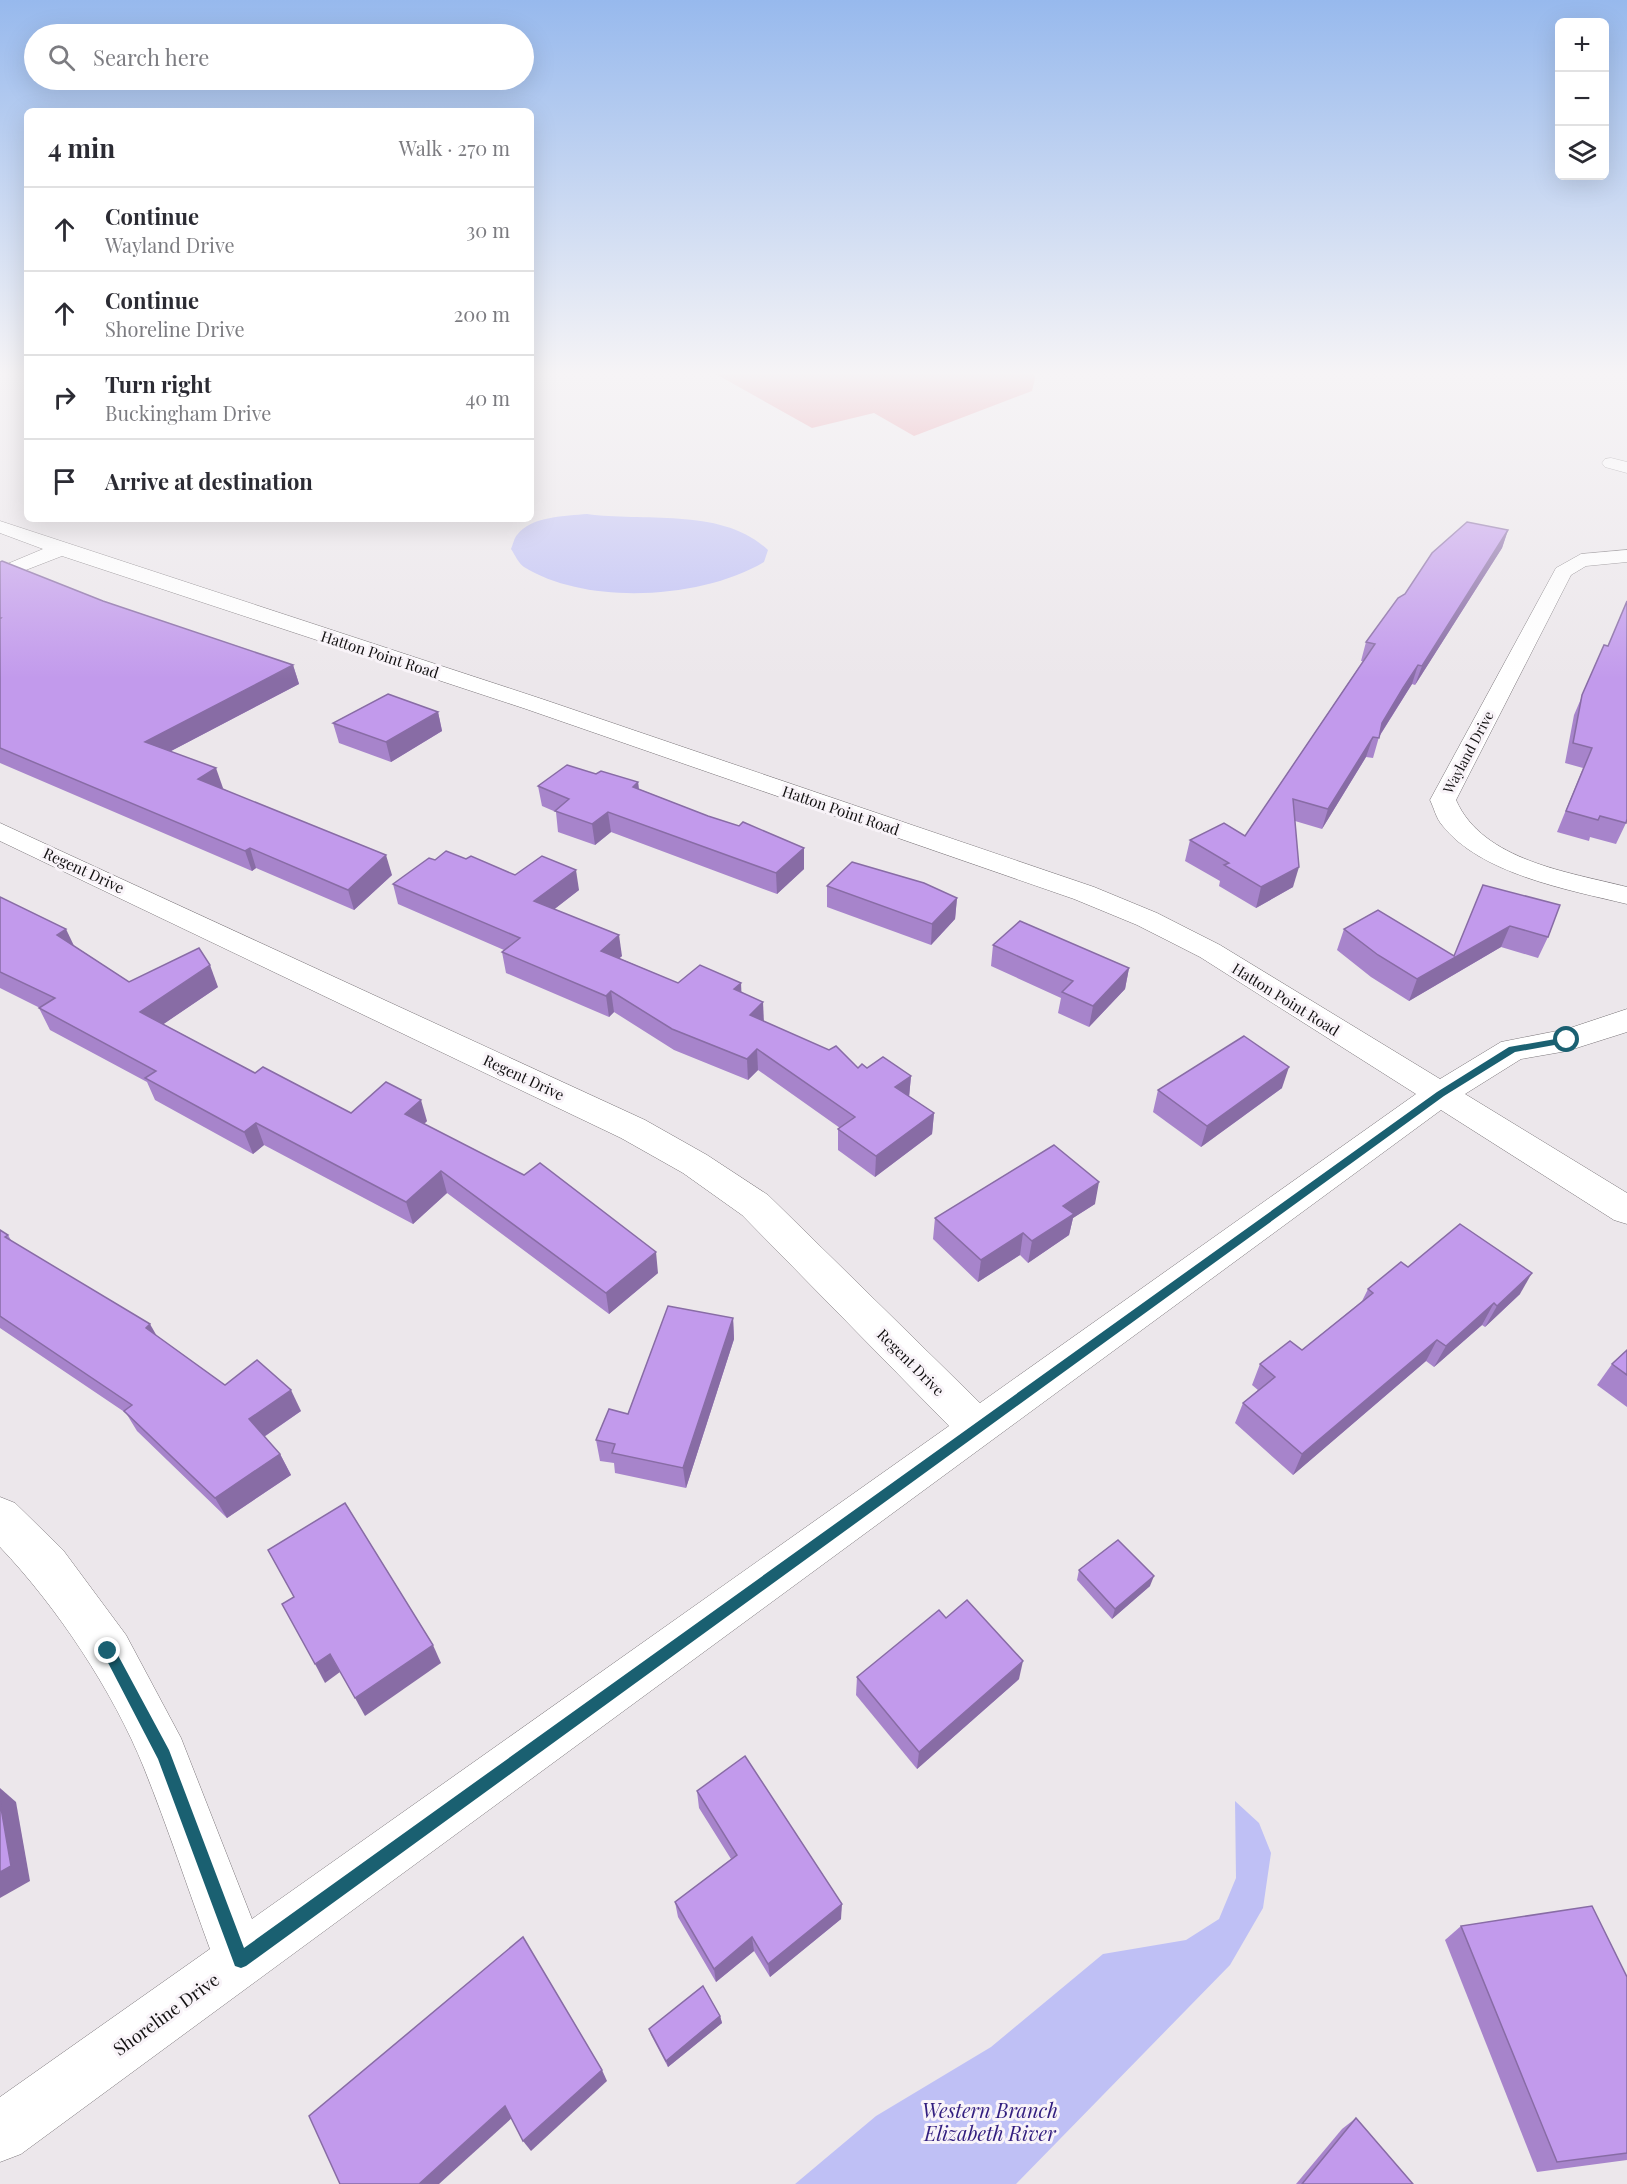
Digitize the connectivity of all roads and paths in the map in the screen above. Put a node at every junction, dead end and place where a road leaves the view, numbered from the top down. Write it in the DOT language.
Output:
graph roads {
  1 [pos="0,527"];
  2 [pos="61,549"];
  3 [pos="1627,556"];
  4 [pos="0,574"];
  5 [pos="0,831"];
  6 [pos="1627,896"];
  7 [pos="1627,1019"];
  8 [pos="1440,1094"];
  9 [pos="1627,1210"];
  10 [pos="977,1427"];
  11 [pos="0,1517"];
  12 [pos="241,1960"];
  13 [pos="0,2133"];
  1 -- 2 [label="street, Hatton Point Road"];
  2 -- 4 [label="street"];
  2 -- 8 [label="street, Hatton Point Road"];
  3 -- 6 [label="street, Wayland Drive"];
  5 -- 10 [label="street, Regent Drive"];
  7 -- 8 [label="street"];
  8 -- 9 [label="street, Hatton Point Road"];
  8 -- 10 [label="street, Shoreline Drive"];
  10 -- 12 [label="street, Shoreline Drive"];
  11 -- 12 [label="street"];
  12 -- 13 [label="street, Shoreline Drive"];
}
